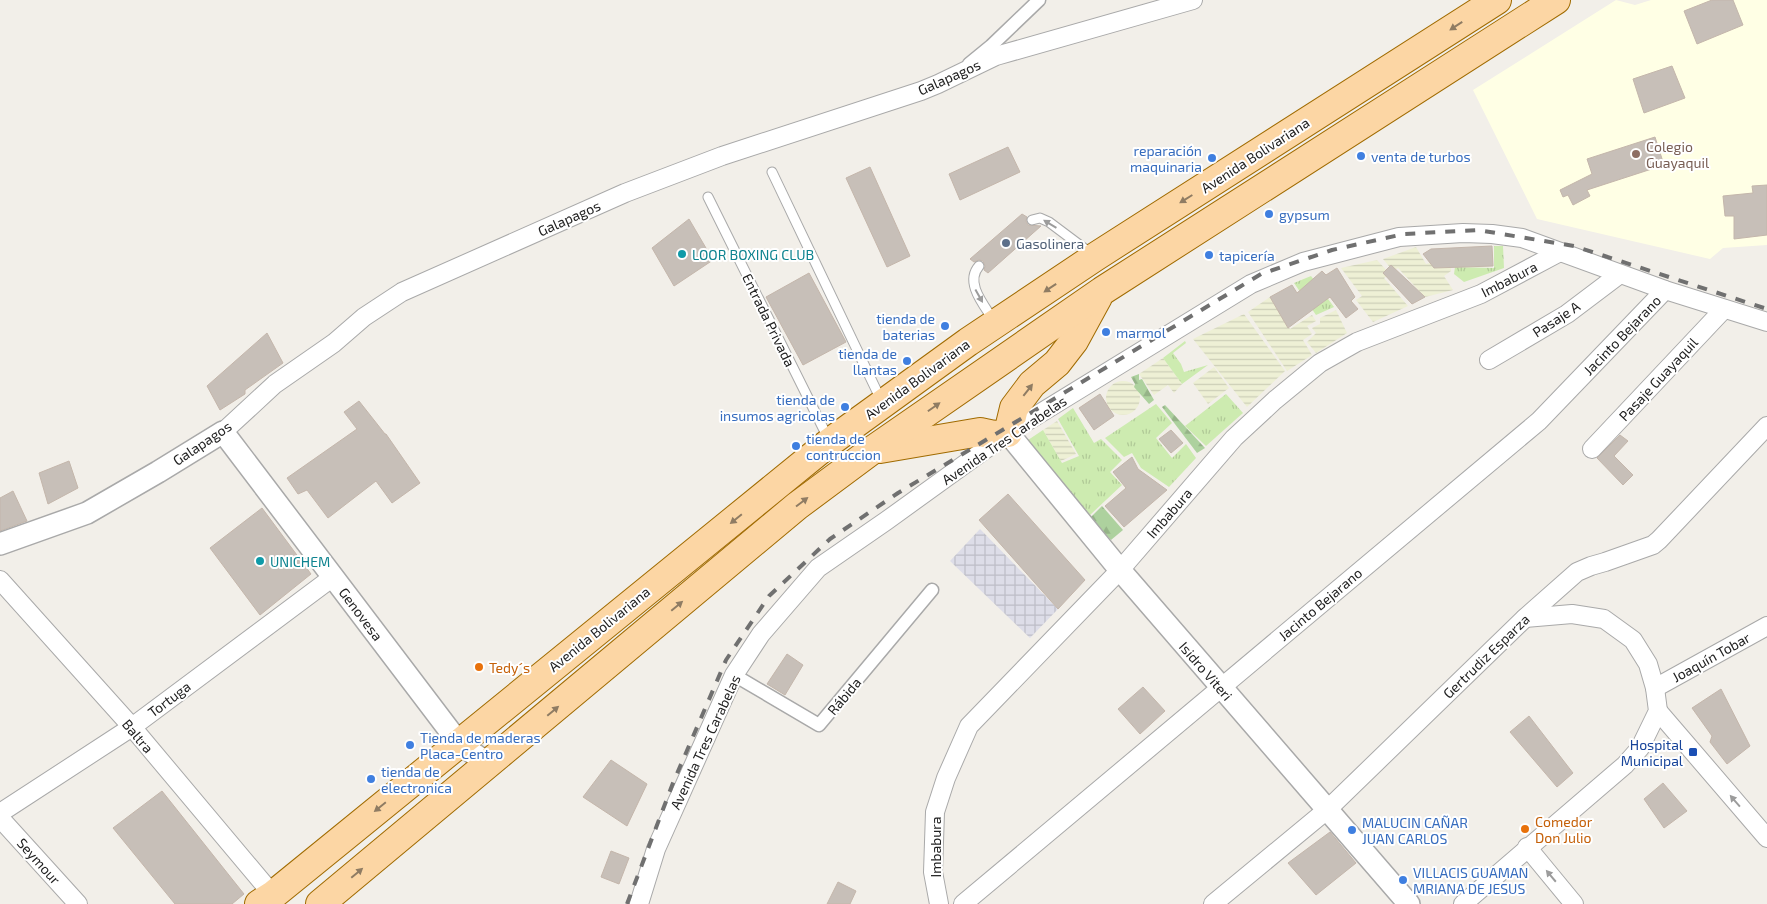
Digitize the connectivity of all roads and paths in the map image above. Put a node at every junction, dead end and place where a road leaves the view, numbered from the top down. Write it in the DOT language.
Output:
graph roads {
  1 [pos="1039,0"];
  2 [pos="1193,0"];
  3 [pos="1496,0"];
  4 [pos="1556,0"];
  5 [pos="960,73"];
  6 [pos="772,172"];
  7 [pos="708,197"];
  8 [pos="1032,220"];
  9 [pos="1560,252"];
  10 [pos="1095,257"];
  11 [pos="979,266"];
  12 [pos="1620,274"];
  13 [pos="1666,290"];
  14 [pos="1102,291"];
  15 [pos="1724,309"];
  16 [pos="1767,322"];
  17 [pos="996,324"];
  18 [pos="1489,360"];
  19 [pos="883,403"];
  20 [pos="1767,426"];
  21 [pos="223,432"];
  22 [pos="1008,434"];
  23 [pos="830,442"];
  24 [pos="1592,449"];
  25 [pos="871,451"];
  26 [pos="0,544"];
  27 [pos="1120,570"];
  28 [pos="333,577"];
  29 [pos="0,580"];
  30 [pos="932,590"];
  31 [pos="1525,618"];
  32 [pos="1767,626"];
  33 [pos="734,675"];
  34 [pos="1220,687"];
  35 [pos="1655,688"];
  36 [pos="1658,711"];
  37 [pos="132,727"];
  38 [pos="458,743"];
  39 [pos="488,764"];
  40 [pos="1328,809"];
  41 [pos="0,813"];
  42 [pos="0,818"];
  43 [pos="1764,828"];
  44 [pos="1527,847"];
  45 [pos="266,899"];
  46 [pos="78,904"];
  47 [pos="320,904"];
  48 [pos="639,904"];
  49 [pos="939,904"];
  50 [pos="963,904"];
  51 [pos="1213,904"];
  52 [pos="1409,904"];
  53 [pos="1463,904"];
  54 [pos="1574,904"];
  1 -- 5 [label="street"];
  2 -- 5 [label="street, Galapagos"];
  3 -- 10 [label="main road, Avenida Bolivariana, one-way"];
  4 -- 14 [label="main road"];
  5 -- 21 [label="street, Galapagos"];
  6 -- 19 [label="lane"];
  7 -- 23 [label="lane, Entrada Privada"];
  10 -- 8 [label="lane, one-way"];
  9 -- 12 [label="street, Avenida Tres Carabelas"];
  9 -- 22 [label="street, Avenida Tres Carabelas"];
  9 -- 27 [label="street, Imbabura"];
  10 -- 17 [label="main road, Avenida Bolivariana, one-way"];
  11 -- 17 [label="lane, one-way"];
  12 -- 13 [label="street, Avenida Tres Carabelas"];
  12 -- 18 [label="street, Pasaje A"];
  13 -- 15 [label="street, Avenida Tres Carabelas"];
  13 -- 34 [label="street, Jacinto Bejarano"];
  22 -- 14 [label="main road, one-way"];
  25 -- 14 [label="main road, one-way"];
  15 -- 16 [label="street, Avenida Tres Carabelas"];
  15 -- 24 [label="street, Pasaje Guayaquil"];
  17 -- 19 [label="main road, Avenida Bolivariana"];
  19 -- 23 [label="main road, Avenida Bolivariana"];
  20 -- 31 [label="street, Gertrudiz Esparza"];
  21 -- 26 [label="street, Galapagos"];
  21 -- 28 [label="street, Genovesa"];
  22 -- 25 [label="main road"];
  22 -- 27 [label="street, Isidro Viteri"];
  22 -- 33 [label="street, Avenida Tres Carabelas"];
  23 -- 38 [label="main road, Avenida Bolivariana, one-way"];
  39 -- 25 [label="main road, one-way"];
  27 -- 34 [label="street, Isidro Viteri"];
  27 -- 49 [label="street, Imbabura"];
  28 -- 37 [label="street, Tortuga"];
  28 -- 38 [label="street, Genovesa"];
  29 -- 37 [label="street, Baltra"];
  30 -- 33 [label="street, Rábida"];
  31 -- 35 [label="street"];
  31 -- 40 [label="street, Gertrudiz Esparza"];
  32 -- 35 [label="street, Joaquín Tobar"];
  33 -- 48 [label="street, Avenida Tres Carabelas"];
  34 -- 40 [label="street, Isidro Viteri"];
  34 -- 50 [label="street, Jacinto Bejarano"];
  35 -- 36 [label="street"];
  43 -- 36 [label="street, one-way"];
  36 -- 44 [label="street"];
  37 -- 41 [label="street, Tortuga"];
  37 -- 45 [label="street, Baltra"];
  38 -- 39 [label="street, Genovesa"];
  38 -- 45 [label="main road, Avenida Bolivariana, one-way"];
  47 -- 39 [label="main road, one-way"];
  40 -- 51 [label="street, Gertrudiz Esparza"];
  40 -- 52 [label="street, Isidro Viteri"];
  42 -- 46 [label="street, Seymour"];
  44 -- 53 [label="street"];
  54 -- 44 [label="street, one-way"];
}
